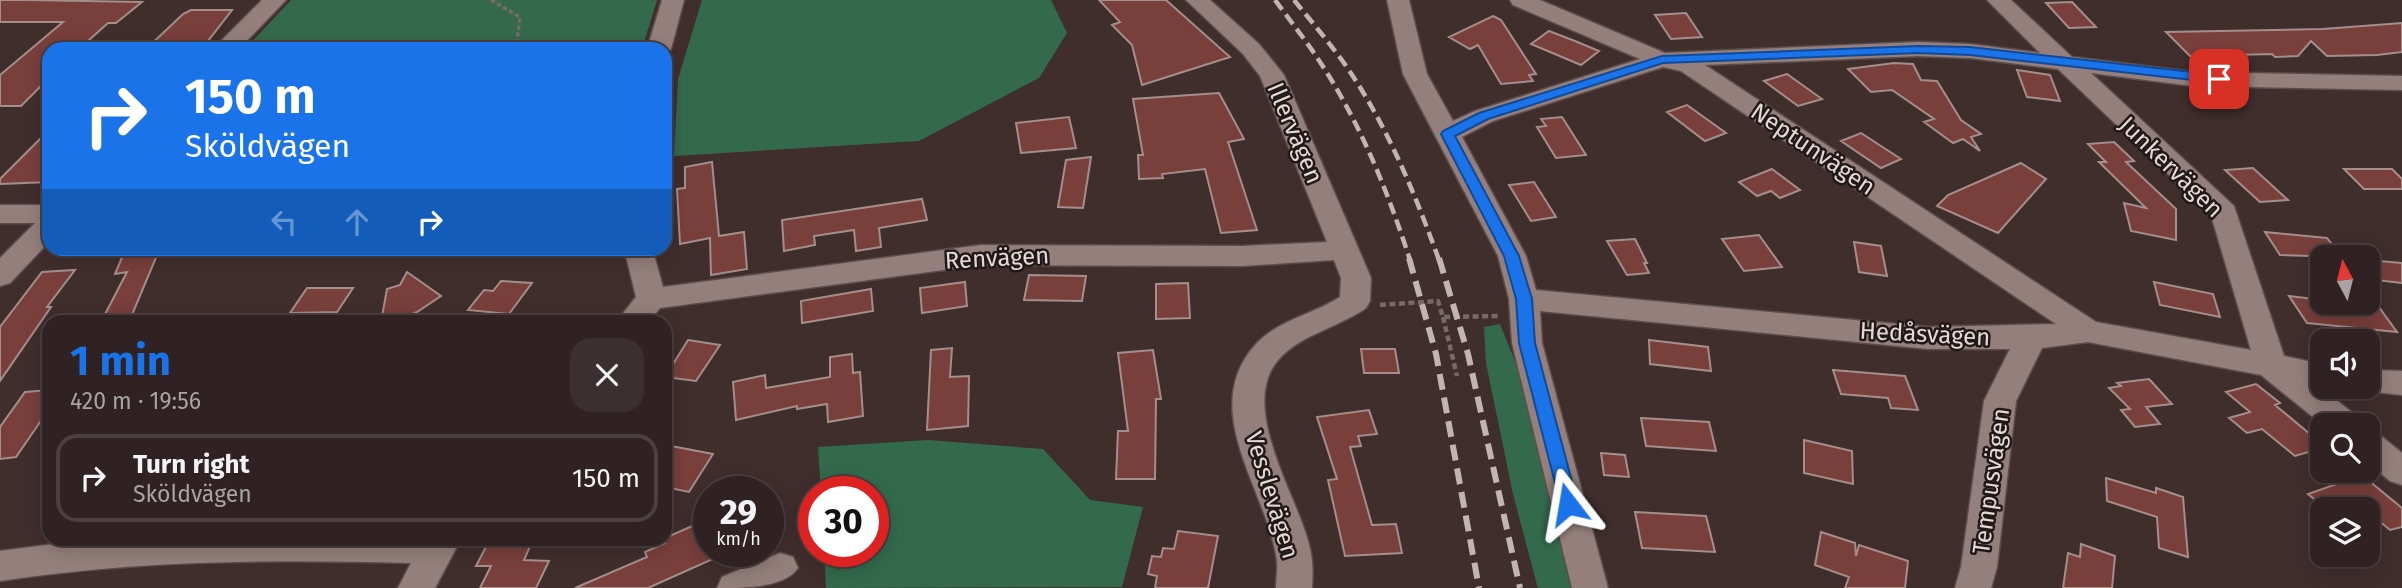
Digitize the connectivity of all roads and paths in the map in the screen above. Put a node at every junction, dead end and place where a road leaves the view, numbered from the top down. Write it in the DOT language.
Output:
graph roads {
  1 [pos="275,0"];
  2 [pos="491,0"];
  3 [pos="673,0"];
  4 [pos="1197,0"];
  5 [pos="1398,0"];
  6 [pos="1521,0"];
  7 [pos="1998,0"];
  8 [pos="232,42"];
  9 [pos="517,42"];
  10 [pos="661,42"];
  11 [pos="1662,60"];
  12 [pos="2065,64"];
  13 [pos="2402,83"];
  14 [pos="1448,134"];
  15 [pos="0,214"];
  16 [pos="42,214"];
  17 [pos="42,232"];
  18 [pos="1344,250"];
  19 [pos="640,256"];
  20 [pos="0,276"];
  21 [pos="652,299"];
  22 [pos="1355,302"];
  23 [pos="1525,307"];
  24 [pos="637,315"];
  25 [pos="1443,317"];
  26 [pos="2088,331"];
  27 [pos="2031,338"];
  28 [pos="2272,366"];
  29 [pos="2310,373"];
  30 [pos="1457,376"];
  31 [pos="2380,382"];
  32 [pos="2402,383"];
  33 [pos="2330,413"];
  34 [pos="2380,454"];
  35 [pos="2402,472"];
  36 [pos="245,546"];
  37 [pos="439,546"];
  38 [pos="0,566"];
  39 [pos="780,568"];
  40 [pos="416,588"];
  41 [pos="735,588"];
  42 [pos="1294,588"];
  43 [pos="1590,588"];
  44 [pos="1973,588"];
  1 -- 8 [label="street"];
  2 -- 9 [label="path"];
  3 -- 10 [label="street"];
  4 -- 18 [label="street, Illervägen"];
  5 -- 14 [label="street"];
  6 -- 11 [label="street, Neptunvägen"];
  7 -- 12 [label="street, Junkervägen"];
  11 -- 12 [label="street"];
  11 -- 14 [label="street"];
  11 -- 26 [label="street, Neptunvägen"];
  12 -- 13 [label="street"];
  12 -- 28 [label="street, Junkervägen"];
  14 -- 23 [label="street"];
  15 -- 16 [label="street"];
  17 -- 20 [label="street"];
  18 -- 21 [label="street, Renvägen"];
  18 -- 22 [label="street"];
  19 -- 21 [label="street"];
  21 -- 24 [label="street"];
  22 -- 25 [label="path"];
  22 -- 42 [label="street, Vesslevägen"];
  23 -- 25 [label="path"];
  23 -- 27 [label="street, Hedåsvägen"];
  23 -- 43 [label="street"];
  25 -- 30 [label="path"];
  26 -- 27 [label="street, Hedåsvägen"];
  26 -- 28 [label="street, Hedåsvägen"];
  27 -- 44 [label="street, Tempusvägen"];
  28 -- 29 [label="street, Hedåsvägen"];
  28 -- 33 [label="street"];
  31 -- 32 [label="street"];
  34 -- 35 [label="street"];
  36 -- 38 [label="street"];
  37 -- 40 [label="street"];
  39 -- 41 [label="street"];
}
